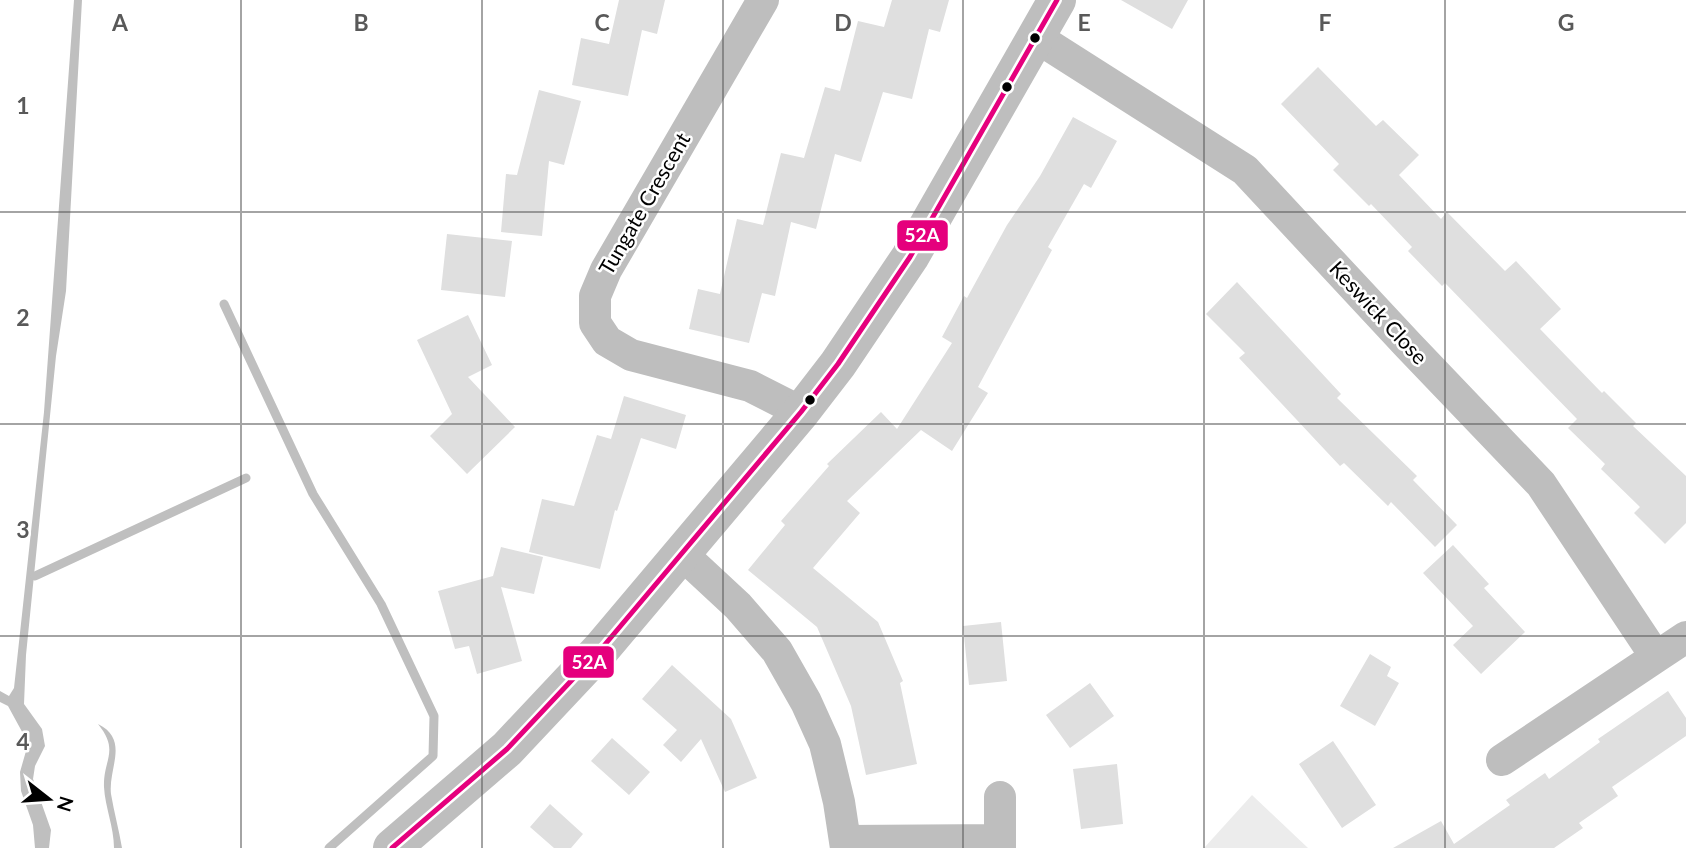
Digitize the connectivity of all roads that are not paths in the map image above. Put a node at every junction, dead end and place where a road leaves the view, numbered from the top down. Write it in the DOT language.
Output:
graph roads {
  1 [pos="763,0"];
  2 [pos="1056,0"];
  3 [pos="1036,37"];
  4 [pos="801,412"];
  5 [pos="682,554"];
  6 [pos="1686,637"];
  7 [pos="1657,657"];
  8 [pos="1502,760"];
  9 [pos="1000,797"];
  10 [pos="846,844"];
  11 [pos="1000,844"];
  12 [pos="392,848"];
  1 -- 4 [label="street, Tungate Crescent"];
  2 -- 3 [label="street"];
  3 -- 4 [label="street"];
  3 -- 7 [label="street, Keswick Close"];
  4 -- 5 [label="street"];
  5 -- 10 [label="street"];
  5 -- 12 [label="street"];
  6 -- 7 [label="street"];
  7 -- 8 [label="street"];
  9 -- 11 [label="street"];
  10 -- 11 [label="street"];
}
